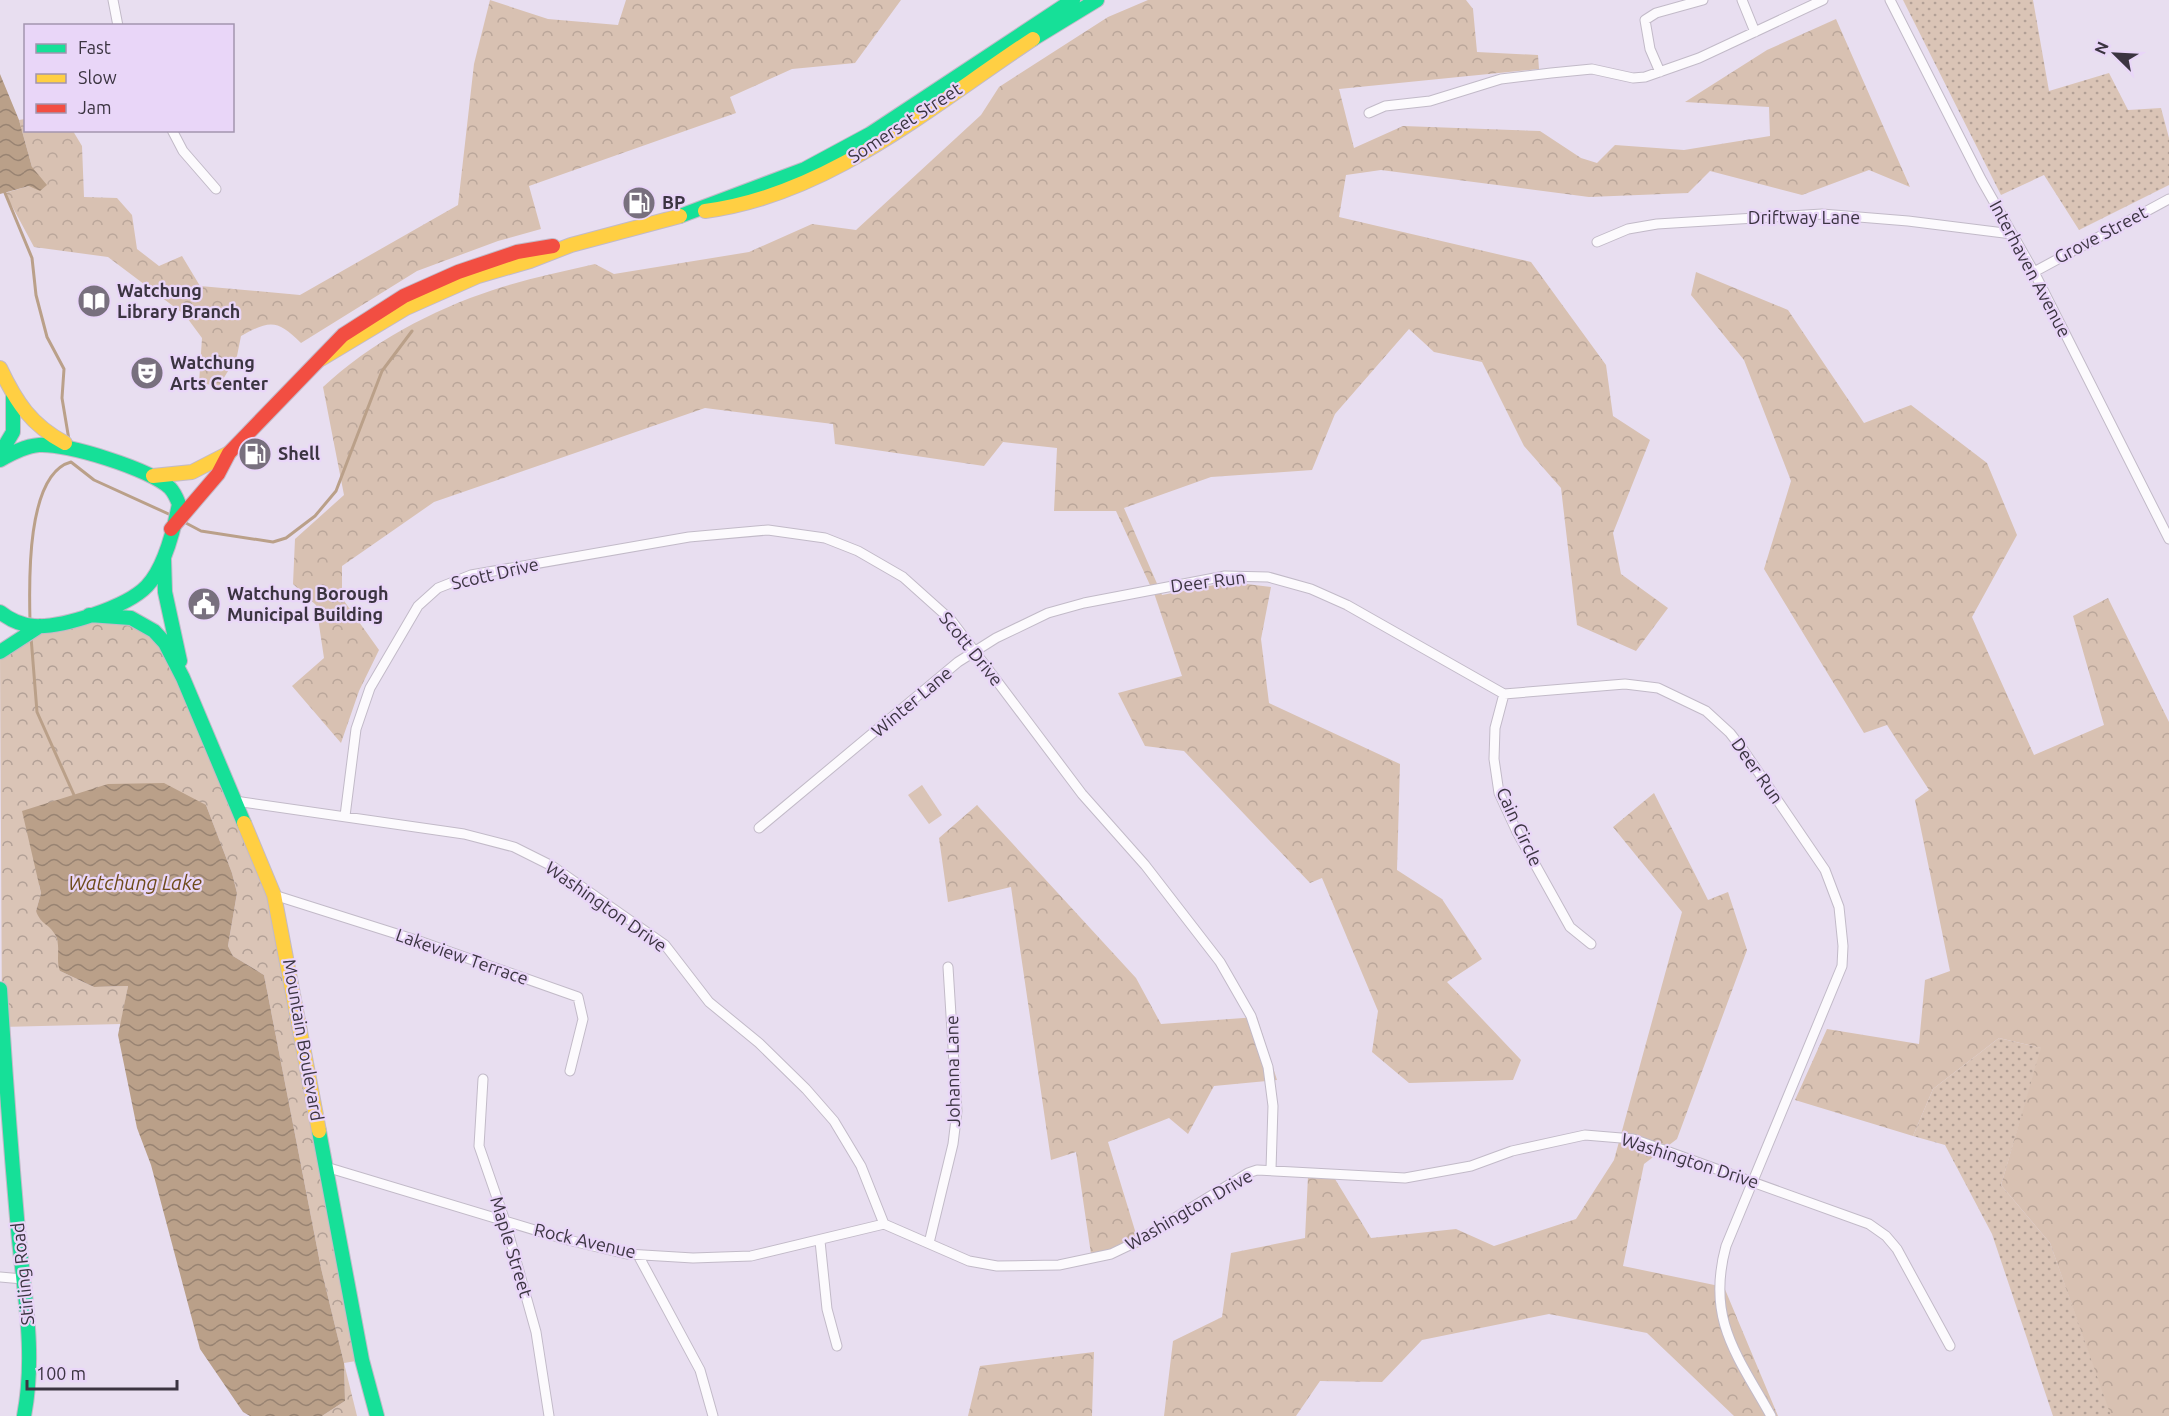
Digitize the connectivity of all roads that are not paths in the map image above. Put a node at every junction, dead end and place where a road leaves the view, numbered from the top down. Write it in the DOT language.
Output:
graph roads {
  1 [pos="113,0"];
  2 [pos="1073,0"];
  3 [pos="1097,0"];
  4 [pos="1703,0"];
  5 [pos="1742,0"];
  6 [pos="1823,0"];
  7 [pos="1890,0"];
  8 [pos="118,24"];
  9 [pos="1755,32"];
  10 [pos="1660,72"];
  11 [pos="1369,113"];
  12 [pos="173,132"];
  13 [pos="216,189"];
  14 [pos="2169,199"];
  15 [pos="697,211"];
  16 [pos="2012,234"];
  17 [pos="1597,242"];
  18 [pos="2034,272"];
  19 [pos="0,368"];
  20 [pos="13,395"];
  21 [pos="52,441"];
  22 [pos="229,453"];
  23 [pos="0,454"];
  24 [pos="0,460"];
  25 [pos="147,476"];
  26 [pos="183,511"];
  27 [pos="2169,539"];
  28 [pos="164,554"];
  29 [pos="1117,597"];
  30 [pos="0,612"];
  31 [pos="89,615"];
  32 [pos="23,630"];
  33 [pos="974,650"];
  34 [pos="0,652"];
  35 [pos="183,678"];
  36 [pos="1504,694"];
  37 [pos="235,801"];
  38 [pos="345,816"];
  39 [pos="759,828"];
  40 [pos="274,895"];
  41 [pos="1591,944"];
  42 [pos="948,967"];
  43 [pos="0,989"];
  44 [pos="570,1071"];
  45 [pos="483,1079"];
  46 [pos="4,1119"];
  47 [pos="326,1167"];
  48 [pos="1271,1169"];
  49 [pos="1752,1182"];
  50 [pos="505,1221"];
  51 [pos="884,1224"];
  52 [pos="820,1241"];
  53 [pos="929,1243"];
  54 [pos="638,1255"];
  55 [pos="0,1277"];
  56 [pos="23,1279"];
  57 [pos="837,1346"];
  58 [pos="1950,1347"];
  59 [pos="24,1416"];
  60 [pos="377,1416"];
  61 [pos="549,1416"];
  62 [pos="713,1416"];
  63 [pos="1771,1416"];
  1 -- 8 [label="street"];
  2 -- 15 [label="main road, Somerset Street"];
  3 -- 15 [label="main road, Somerset Street"];
  4 -- 10 [label="street"];
  5 -- 9 [label="street"];
  6 -- 9 [label="street"];
  7 -- 16 [label="street, Interhaven Avenue"];
  9 -- 10 [label="street"];
  10 -- 11 [label="street"];
  12 -- 13 [label="street"];
  14 -- 18 [label="street, Grove Street"];
  15 -- 22 [label="main road, Somerset Street"];
  16 -- 17 [label="street, Driftway Lane"];
  16 -- 18 [label="street, Interhaven Avenue"];
  18 -- 27 [label="street, Interhaven Avenue"];
  19 -- 20 [label="main road"];
  20 -- 21 [label="main road"];
  20 -- 23 [label="main road"];
  21 -- 24 [label="main road"];
  21 -- 25 [label="main road"];
  22 -- 25 [label="main road, Somerset Street"];
  22 -- 26 [label="main road, Somerset Street"];
  25 -- 26 [label="main road"];
  26 -- 28 [label="main road, Somerset Street"];
  28 -- 31 [label="main road"];
  28 -- 35 [label="main road, Mountain Boulevard"];
  29 -- 33 [label="street, Winter Lane"];
  29 -- 36 [label="street, Deer Run"];
  30 -- 32 [label="main road"];
  31 -- 32 [label="main road"];
  31 -- 35 [label="main road, Mountain Boulevard"];
  32 -- 34 [label="main road"];
  33 -- 38 [label="street, Scott Drive"];
  33 -- 39 [label="street, Winter Lane"];
  33 -- 48 [label="street, Scott Drive"];
  35 -- 37 [label="main road, Mountain Boulevard"];
  36 -- 41 [label="street, Cain Circle"];
  36 -- 49 [label="street, Deer Run"];
  37 -- 38 [label="street, Washington Drive"];
  37 -- 40 [label="main road, Mountain Boulevard"];
  38 -- 51 [label="street, Washington Drive"];
  40 -- 44 [label="street, Lakeview Terrace"];
  40 -- 47 [label="main road, Mountain Boulevard"];
  42 -- 53 [label="street, Johanna Lane"];
  43 -- 46 [label="main road, Stirling Road"];
  45 -- 50 [label="street, Maple Street"];
  46 -- 56 [label="main road, Stirling Road"];
  47 -- 50 [label="street, Rock Avenue"];
  47 -- 60 [label="main road, Mountain Boulevard"];
  48 -- 49 [label="street, Washington Drive"];
  48 -- 53 [label="street, Washington Drive"];
  49 -- 58 [label="street, Washington Drive"];
  49 -- 63 [label="street, Deer Run"];
  50 -- 54 [label="street, Rock Avenue"];
  50 -- 61 [label="street, Maple Street"];
  51 -- 52 [label="street, Rock Avenue"];
  51 -- 53 [label="street, Washington Drive"];
  52 -- 54 [label="street, Rock Avenue"];
  52 -- 57 [label="street"];
  54 -- 62 [label="street"];
  55 -- 56 [label="street"];
  56 -- 59 [label="main road, Stirling Road"];
}
